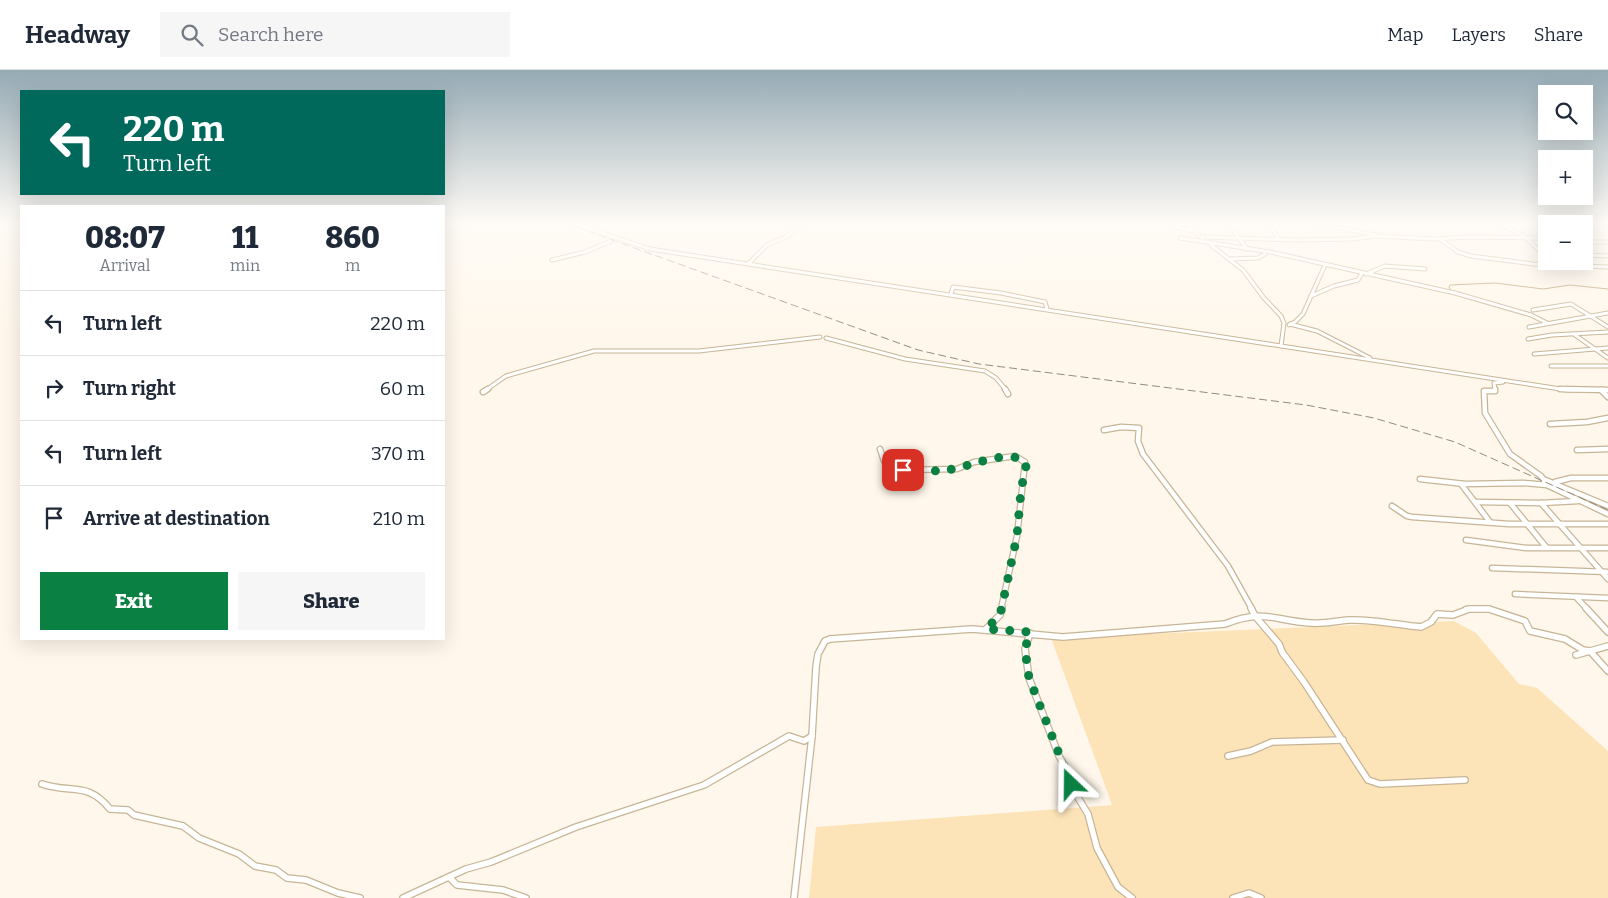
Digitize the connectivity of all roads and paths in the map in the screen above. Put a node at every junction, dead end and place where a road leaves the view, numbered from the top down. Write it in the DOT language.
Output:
graph roads {
  1 [pos="739,262"];
  2 [pos="1232,262"];
  3 [pos="1309,262"];
  4 [pos="1515,262"];
  5 [pos="749,263"];
  6 [pos="1325,265"];
  7 [pos="1608,267"];
  8 [pos="1426,269"];
  9 [pos="1363,274"];
  10 [pos="951,294"];
  11 [pos="1311,296"];
  12 [pos="1047,309"];
  13 [pos="1533,310"];
  14 [pos="1608,314"];
  15 [pos="1591,316"];
  16 [pos="1547,323"];
  17 [pos="1290,324"];
  18 [pos="1608,326"];
  19 [pos="1529,327"];
  20 [pos="1284,328"];
  21 [pos="1608,332"];
  22 [pos="1575,335"];
  23 [pos="820,337"];
  24 [pos="826,338"];
  25 [pos="1528,339"];
  26 [pos="1281,346"];
  27 [pos="1594,348"];
  28 [pos="1608,348"];
  29 [pos="1534,354"];
  30 [pos="1608,358"];
  31 [pos="1376,360"];
  32 [pos="1551,366"];
  33 [pos="1608,366"];
  34 [pos="1512,381"];
  35 [pos="1601,390"];
  36 [pos="1608,390"];
  37 [pos="483,392"];
  38 [pos="1008,394"];
  39 [pos="1608,398"];
  40 [pos="1608,418"];
  41 [pos="1550,424"];
  42 [pos="1104,430"];
  43 [pos="880,449"];
  44 [pos="1608,449"];
  45 [pos="1577,450"];
  46 [pos="1608,478"];
  47 [pos="1420,479"];
  48 [pos="1544,479"];
  49 [pos="1554,482"];
  50 [pos="1461,484"];
  51 [pos="1547,485"];
  52 [pos="1579,501"];
  53 [pos="1476,502"];
  54 [pos="1510,503"];
  55 [pos="1541,503"];
  56 [pos="1392,506"];
  57 [pos="1608,506"];
  58 [pos="1608,514"];
  59 [pos="1490,522"];
  60 [pos="1608,524"];
  61 [pos="1527,525"];
  62 [pos="1559,525"];
  63 [pos="1466,540"];
  64 [pos="1546,547"];
  65 [pos="1578,548"];
  66 [pos="1608,548"];
  67 [pos="1492,568"];
  68 [pos="1605,572"];
  69 [pos="1608,580"];
  70 [pos="1515,594"];
  71 [pos="1576,597"];
  72 [pos="1608,598"];
  73 [pos="1255,616"];
  74 [pos="986,629"];
  75 [pos="1030,632"];
  76 [pos="1608,632"];
  77 [pos="1608,646"];
  78 [pos="1590,651"];
  79 [pos="1576,655"];
  80 [pos="1608,670"];
  81 [pos="812,736"];
  82 [pos="1342,740"];
  83 [pos="1228,756"];
  84 [pos="1465,780"];
  85 [pos="42,784"];
  86 [pos="449,877"];
  87 [pos="360,898"];
  88 [pos="403,898"];
  89 [pos="526,898"];
  90 [pos="794,898"];
  91 [pos="1132,898"];
  92 [pos="1232,898"];
  93 [pos="1261,898"];
  1 -- 5 [label="street"];
  2 -- 20 [label="street"];
  3 -- 6 [label="street"];
  4 -- 7 [label="street"];
  5 -- 10 [label="street"];
  6 -- 9 [label="street"];
  6 -- 11 [label="street"];
  8 -- 9 [label="street"];
  9 -- 11 [label="street"];
  9 -- 16 [label="street"];
  10 -- 12 [label="street"];
  10 -- 12 [label="street"];
  11 -- 17 [label="street"];
  12 -- 26 [label="street"];
  13 -- 15 [label="street"];
  14 -- 15 [label="street"];
  15 -- 16 [label="street"];
  15 -- 18 [label="street"];
  16 -- 19 [label="street"];
  17 -- 20 [label="street"];
  17 -- 31 [label="street"];
  20 -- 26 [label="street"];
  21 -- 22 [label="street"];
  22 -- 25 [label="street"];
  22 -- 27 [label="street"];
  23 -- 37 [label="street"];
  24 -- 38 [label="street"];
  26 -- 31 [label="street"];
  27 -- 28 [label="street"];
  27 -- 29 [label="street"];
  27 -- 30 [label="street"];
  31 -- 34 [label="street"];
  32 -- 33 [label="street"];
  34 -- 35 [label="street"];
  34 -- 48 [label="street"];
  35 -- 36 [label="street"];
  35 -- 39 [label="street"];
  40 -- 41 [label="street"];
  42 -- 73 [label="street"];
  43 -- 74 [label="street"];
  44 -- 45 [label="street"];
  46 -- 49 [label="street"];
  47 -- 50 [label="street"];
  48 -- 49 [label="street"];
  48 -- 51 [label="street"];
  49 -- 57 [label="street"];
  50 -- 51 [label="street"];
  50 -- 53 [label="street"];
  51 -- 52 [label="street"];
  52 -- 55 [label="street"];
  52 -- 58 [label="street"];
  53 -- 54 [label="street"];
  53 -- 59 [label="street"];
  54 -- 55 [label="street"];
  54 -- 61 [label="street"];
  55 -- 62 [label="street"];
  56 -- 59 [label="street"];
  59 -- 61 [label="street"];
  60 -- 62 [label="street"];
  61 -- 62 [label="street"];
  61 -- 64 [label="street"];
  62 -- 65 [label="street"];
  63 -- 64 [label="street"];
  64 -- 65 [label="street"];
  65 -- 66 [label="street"];
  65 -- 68 [label="street"];
  67 -- 68 [label="street"];
  68 -- 69 [label="street"];
  70 -- 71 [label="street"];
  71 -- 72 [label="street"];
  71 -- 76 [label="street"];
  73 -- 75 [label="street"];
  73 -- 78 [label="street"];
  73 -- 82 [label="street"];
  74 -- 75 [label="street"];
  74 -- 81 [label="street"];
  75 -- 91 [label="street"];
  77 -- 78 [label="street"];
  78 -- 79 [label="street"];
  78 -- 80 [label="street"];
  81 -- 86 [label="street"];
  81 -- 90 [label="street"];
  82 -- 83 [label="street"];
  82 -- 84 [label="street"];
  85 -- 87 [label="street"];
  86 -- 88 [label="street"];
  86 -- 89 [label="street"];
  92 -- 93 [label="street"];
}
